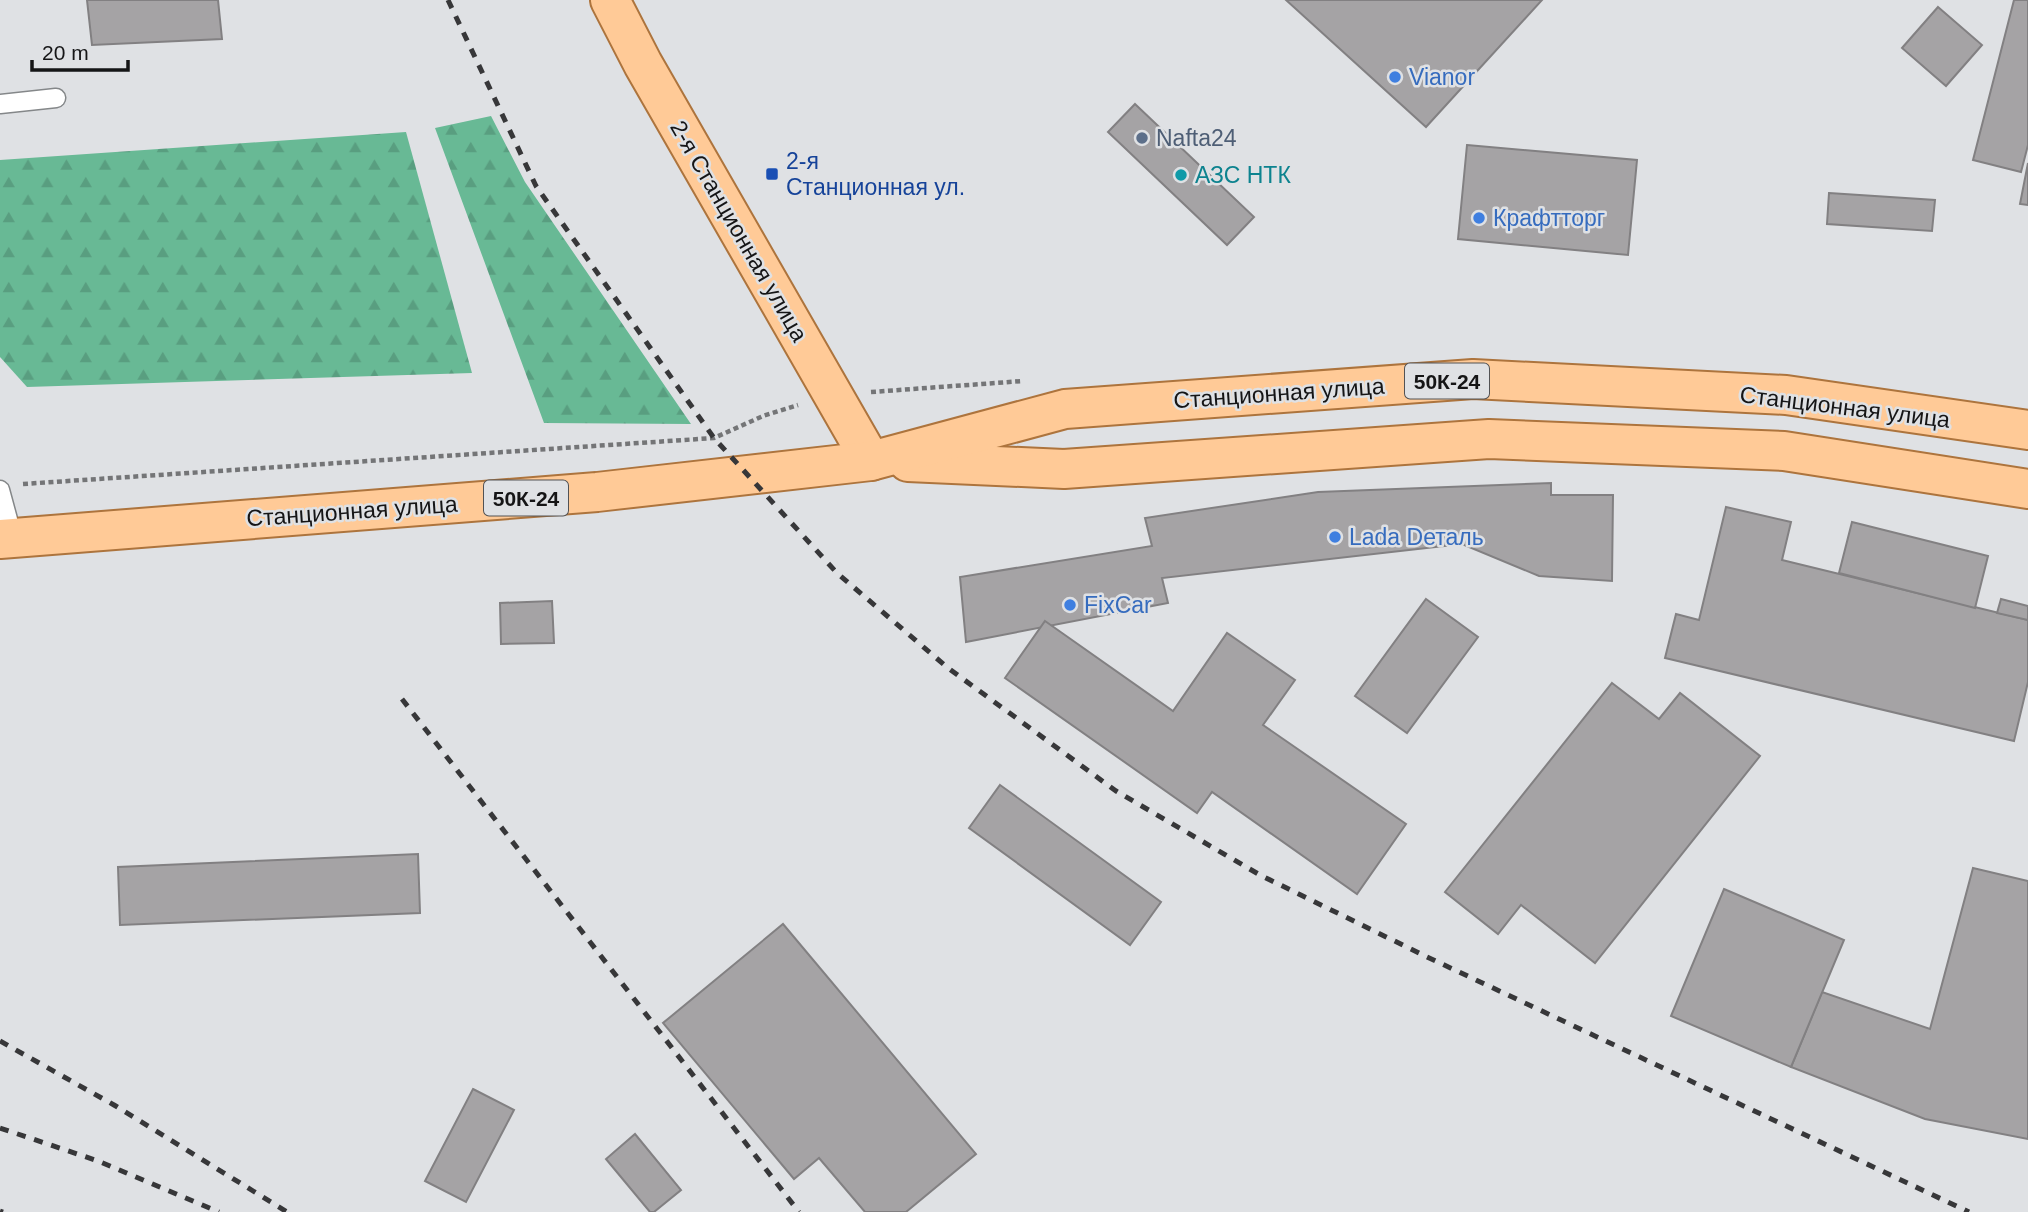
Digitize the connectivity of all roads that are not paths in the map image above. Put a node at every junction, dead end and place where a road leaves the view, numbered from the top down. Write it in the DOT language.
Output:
graph roads {
  1 [pos="610,0"];
  2 [pos="56,98"];
  3 [pos="0,104"];
  4 [pos="2028,430"];
  5 [pos="871,461"];
  6 [pos="7,487"];
  7 [pos="2028,489"];
  8 [pos="7,538"];
  1 -- 5 [label="main road, 2-я Станционная улица"];
  2 -- 3 [label="lane"];
  4 -- 5 [label="main road, Станционная улица / 50К-24"];
  5 -- 7 [label="main road, Станционная улица / 50К-24"];
  5 -- 8 [label="main road, Станционная улица / 50К-24"];
  6 -- 8 [label="lane"];
}
